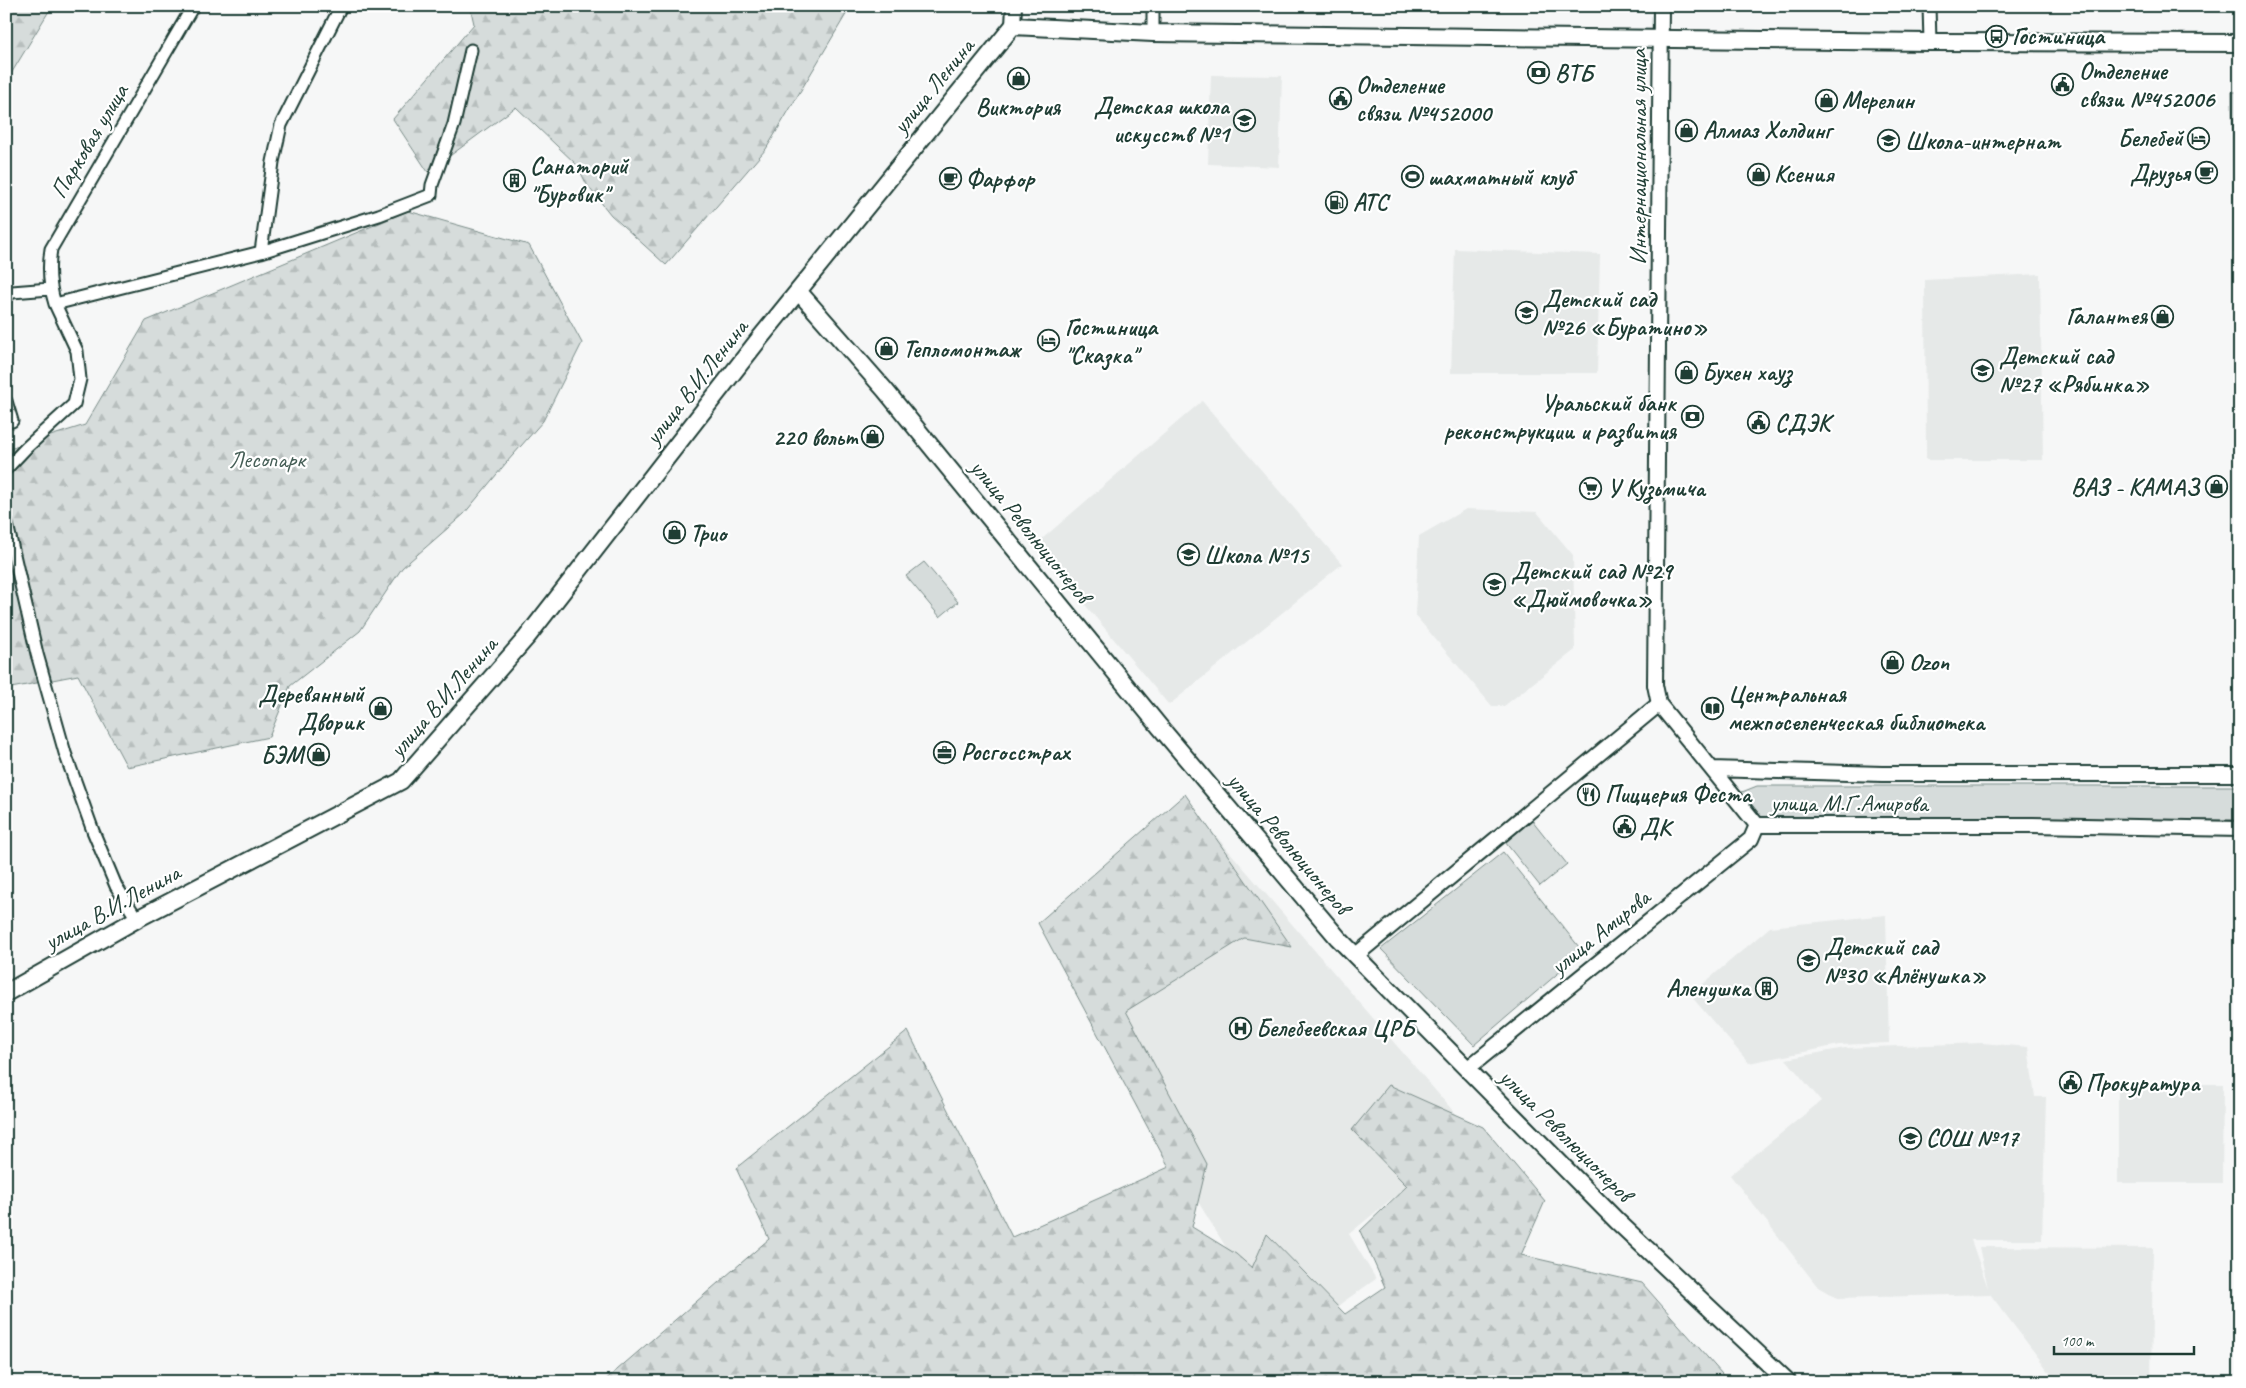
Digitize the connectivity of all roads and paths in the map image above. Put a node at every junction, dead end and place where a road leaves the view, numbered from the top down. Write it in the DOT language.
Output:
graph roads {
  1 [pos="193,6"];
  2 [pos="341,6"];
  3 [pos="1014,6"];
  4 [pos="1153,6"];
  5 [pos="1661,6"];
  6 [pos="1929,6"];
  7 [pos="1013,26"];
  8 [pos="1152,34"];
  9 [pos="1661,38"];
  10 [pos="1930,42"];
  11 [pos="2240,43"];
  12 [pos="472,50"];
  13 [pos="261,252"];
  14 [pos="50,288"];
  15 [pos="799,292"];
  16 [pos="8,293"];
  17 [pos="54,304"];
  18 [pos="6,401"];
  19 [pos="12,421"];
  20 [pos="6,469"];
  21 [pos="6,520"];
  22 [pos="1659,704"];
  23 [pos="1712,769"];
  24 [pos="2240,774"];
  25 [pos="1757,825"];
  26 [pos="2240,829"];
  27 [pos="137,918"];
  28 [pos="1355,956"];
  29 [pos="6,993"];
  30 [pos="1467,1069"];
  31 [pos="1788,1382"];
  1 -- 14 [label="street, Парковая улица"];
  2 -- 13 [label="street"];
  3 -- 7 [label="street"];
  4 -- 8 [label="street"];
  5 -- 9 [label="street, Интернациональная улица"];
  6 -- 10 [label="street"];
  7 -- 8 [label="main road"];
  7 -- 15 [label="main road, улица Ленина"];
  8 -- 9 [label="main road"];
  9 -- 10 [label="main road"];
  9 -- 22 [label="street, Интернациональная улица"];
  10 -- 11 [label="main road"];
  12 -- 13 [label="street"];
  13 -- 17 [label="street"];
  14 -- 16 [label="street"];
  14 -- 17 [label="street, Парковая улица"];
  15 -- 27 [label="main road, улица В.И.Ленина"];
  15 -- 28 [label="main road, улица Революционеров"];
  17 -- 20 [label="street, Парковая улица"];
  18 -- 19 [label="street"];
  21 -- 27 [label="street"];
  22 -- 23 [label="street"];
  22 -- 28 [label="street"];
  23 -- 24 [label="street, улица М.Г.Амирова"];
  23 -- 25 [label="street, улица М.Г.Амирова"];
  25 -- 26 [label="street, улица М.Г.Амирова"];
  25 -- 30 [label="street, улица Амирова"];
  27 -- 29 [label="main road, улица В.И.Ленина"];
  28 -- 30 [label="main road, улица Революционеров"];
  30 -- 31 [label="main road, улица Революционеров"];
}
